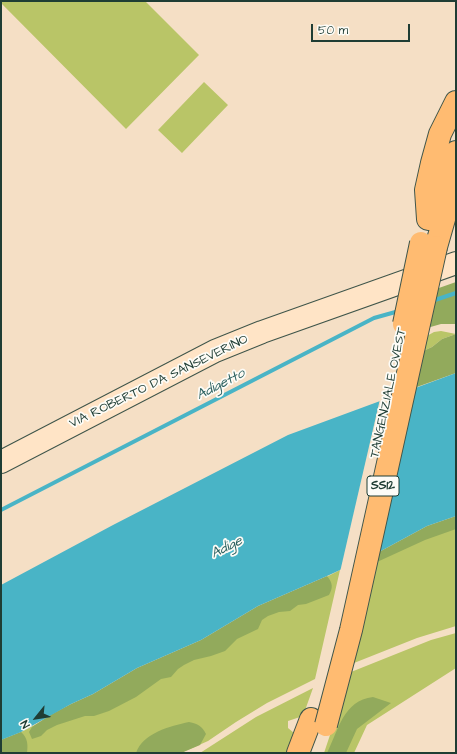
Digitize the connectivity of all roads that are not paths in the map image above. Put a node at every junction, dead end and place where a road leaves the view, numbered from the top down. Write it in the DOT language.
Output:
graph roads {
  1 [pos="456,102"];
  2 [pos="456,152"];
  3 [pos="456,188"];
  4 [pos="428,219"];
  5 [pos="429,245"];
  6 [pos="456,263"];
  7 [pos="1,462"];
  8 [pos="318,722"];
  9 [pos="298,753"];
  10 [pos="314,753"];
  1 -- 4 [label="highway"];
  2 -- 4 [label="highway, TANGENZIALE OVEST / SS12"];
  3 -- 5 [label="highway, TANGENZIALE OVEST / SS12"];
  4 -- 5 [label="highway, TANGENZIALE OVEST / SS12"];
  5 -- 8 [label="highway, TANGENZIALE OVEST / SS12, bridge"];
  6 -- 7 [label="street, VIA ROBERTO DA SANSEVERINO"];
  8 -- 9 [label="highway, TANGENZIALE OVEST / SS12"];
  8 -- 10 [label="highway, TANGENZIALE OVEST / SS12"];
}
